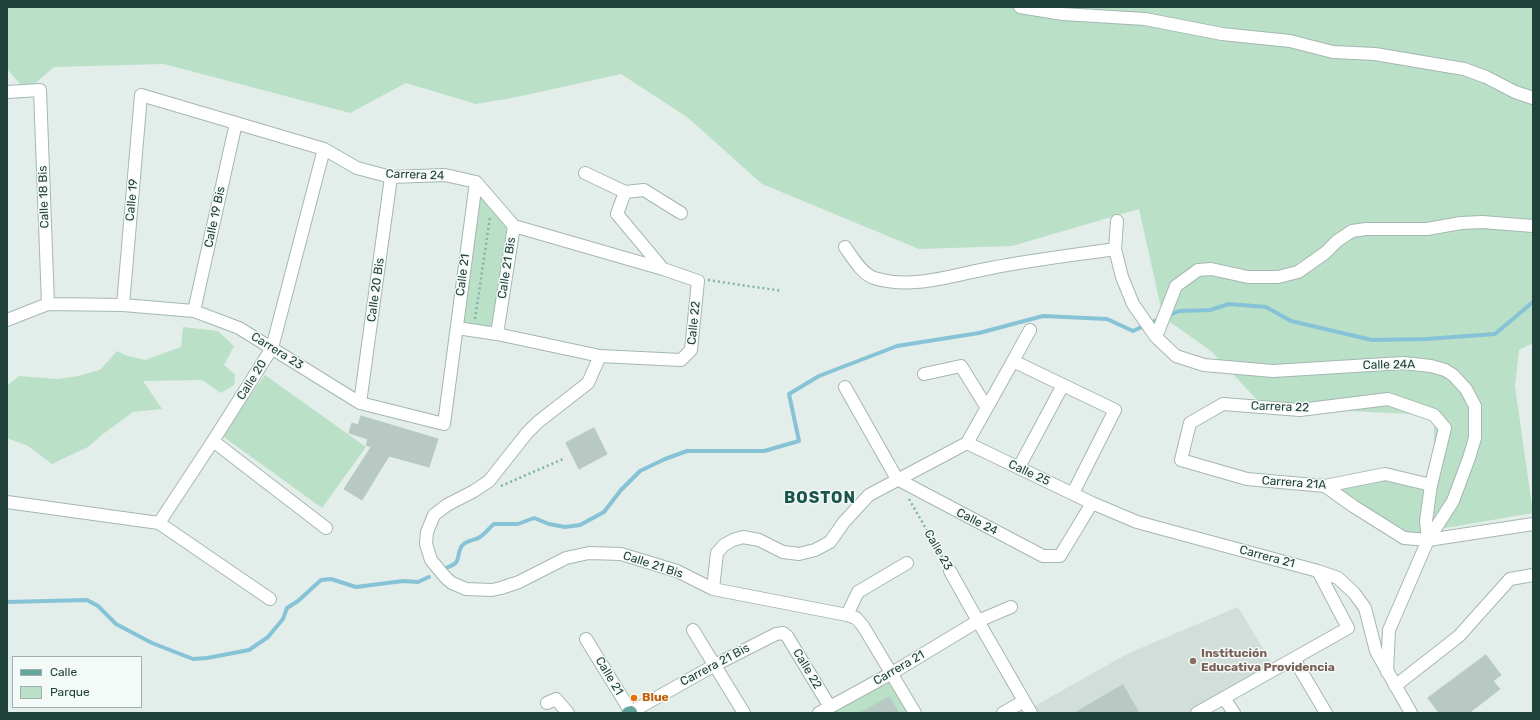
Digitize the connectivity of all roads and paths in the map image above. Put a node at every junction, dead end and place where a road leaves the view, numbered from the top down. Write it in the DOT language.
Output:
graph roads {
  1 [pos="1020,7"];
  2 [pos="7,92"];
  3 [pos="141,95"];
  4 [pos="1533,98"];
  5 [pos="236,123"];
  6 [pos="324,150"];
  7 [pos="585,173"];
  8 [pos="391,176"];
  9 [pos="476,182"];
  10 [pos="624,192"];
  11 [pos="492,201"];
  12 [pos="681,213"];
  13 [pos="1117,221"];
  14 [pos="514,226"];
  15 [pos="1533,226"];
  16 [pos="845,247"];
  17 [pos="1115,249"];
  18 [pos="662,269"];
  19 [pos="698,281"];
  20 [pos="782,291"];
  21 [pos="48,304"];
  22 [pos="123,305"];
  23 [pos="194,311"];
  24 [pos="7,320"];
  25 [pos="456,328"];
  26 [pos="474,330"];
  27 [pos="1030,330"];
  28 [pos="497,334"];
  29 [pos="1156,337"];
  30 [pos="272,348"];
  31 [pos="600,356"];
  32 [pos="1013,361"];
  33 [pos="924,374"];
  34 [pos="1063,385"];
  35 [pos="845,387"];
  36 [pos="360,403"];
  37 [pos="987,408"];
  38 [pos="213,441"];
  39 [pos="967,443"];
  40 [pos="563,459"];
  41 [pos="1181,460"];
  42 [pos="1019,468"];
  43 [pos="897,479"];
  44 [pos="1430,485"];
  45 [pos="501,486"];
  46 [pos="1325,486"];
  47 [pos="1072,493"];
  48 [pos="909,499"];
  49 [pos="7,502"];
  50 [pos="1092,503"];
  51 [pos="159,523"];
  52 [pos="1533,524"];
  53 [pos="326,528"];
  54 [pos="1428,540"];
  55 [pos="908,563"];
  56 [pos="950,571"];
  57 [pos="1318,571"];
  58 [pos="1533,575"];
  59 [pos="713,589"];
  60 [pos="270,599"];
  61 [pos="1011,607"];
  62 [pos="847,615"];
  63 [pos="978,621"];
  64 [pos="693,630"];
  65 [pos="783,633"];
  66 [pos="586,638"];
  67 [pos="1294,658"];
  68 [pos="715,665"];
  69 [pos="1387,672"];
  70 [pos="892,673"];
  71 [pos="1395,686"];
  72 [pos="1224,698"];
  73 [pos="1024,701"];
  74 [pos="547,703"];
  75 [pos="830,707"];
  76 [pos="568,713"];
  77 [pos="630,713"];
  78 [pos="744,713"];
  79 [pos="819,713"];
  80 [pos="915,713"];
  81 [pos="1004,713"];
  82 [pos="1031,713"];
  83 [pos="1197,713"];
  84 [pos="1234,713"];
  85 [pos="1326,713"];
  86 [pos="1411,713"];
  1 -- 4 [label="street"];
  2 -- 21 [label="street, Calle 18 Bis"];
  3 -- 5 [label="street, Carrera 24"];
  3 -- 22 [label="street, Calle 19"];
  5 -- 6 [label="street, Carrera 24"];
  5 -- 23 [label="street, Calle 19 Bis"];
  6 -- 8 [label="street, Carrera 24"];
  6 -- 30 [label="street, Calle 20"];
  7 -- 10 [label="street"];
  8 -- 9 [label="street, Carrera 24"];
  8 -- 36 [label="street, Calle 20 Bis"];
  9 -- 11 [label="street"];
  9 -- 25 [label="street, Calle 21"];
  10 -- 12 [label="street"];
  10 -- 18 [label="street"];
  11 -- 14 [label="street"];
  11 -- 26 [label="path"];
  13 -- 17 [label="street, Calle 24A"];
  14 -- 18 [label="street"];
  14 -- 28 [label="street, Calle 21 Bis"];
  15 -- 29 [label="street"];
  16 -- 17 [label="street"];
  17 -- 29 [label="street, Calle 24A"];
  18 -- 19 [label="street"];
  19 -- 20 [label="path"];
  19 -- 31 [label="street, Calle 22"];
  21 -- 22 [label="street, Carrera 23"];
  21 -- 24 [label="street, Carrera 23"];
  22 -- 23 [label="street, Carrera 23"];
  23 -- 30 [label="street, Carrera 23"];
  25 -- 26 [label="street"];
  25 -- 36 [label="street, Carrera 23"];
  26 -- 28 [label="street"];
  27 -- 32 [label="street"];
  28 -- 31 [label="street"];
  29 -- 54 [label="street, Calle 24A"];
  30 -- 36 [label="street, Carrera 23"];
  30 -- 38 [label="street, Calle 20"];
  31 -- 59 [label="street, Calle 21 Bis"];
  32 -- 34 [label="street"];
  32 -- 37 [label="street"];
  33 -- 37 [label="street"];
  34 -- 42 [label="street"];
  34 -- 47 [label="street"];
  35 -- 43 [label="street"];
  37 -- 39 [label="street"];
  38 -- 51 [label="street, Calle 20"];
  38 -- 53 [label="street"];
  39 -- 42 [label="street, Calle 25"];
  39 -- 43 [label="street"];
  40 -- 45 [label="path"];
  41 -- 44 [label="street, Carrera 22"];
  41 -- 46 [label="street, Carrera 21A"];
  42 -- 47 [label="street, Calle 25"];
  43 -- 50 [label="street, Calle 24"];
  43 -- 59 [label="street"];
  44 -- 46 [label="street, Carrera 21A"];
  44 -- 54 [label="street"];
  46 -- 54 [label="street"];
  47 -- 50 [label="street, Calle 25"];
  48 -- 56 [label="path, Calle 23"];
  49 -- 51 [label="street"];
  50 -- 57 [label="street, Carrera 21"];
  51 -- 60 [label="street"];
  52 -- 54 [label="street"];
  54 -- 69 [label="street, Calle 24A"];
  55 -- 62 [label="street"];
  56 -- 63 [label="street, Calle 23"];
  57 -- 67 [label="street"];
  57 -- 69 [label="street, Carrera 21"];
  58 -- 71 [label="street"];
  59 -- 62 [label="street, Calle 21 Bis"];
  61 -- 63 [label="street, Carrera 21"];
  62 -- 70 [label="street"];
  63 -- 70 [label="street, Carrera 21"];
  63 -- 73 [label="street, Calle 23"];
  64 -- 68 [label="street"];
  65 -- 68 [label="street, Carrera 21 Bis"];
  65 -- 75 [label="street, Calle 22"];
  66 -- 77 [label="street, Calle 21"];
  67 -- 72 [label="street"];
  67 -- 85 [label="street"];
  68 -- 77 [label="street, Carrera 21 Bis"];
  68 -- 78 [label="street"];
  69 -- 71 [label="street"];
  70 -- 75 [label="street, Carrera 21"];
  70 -- 80 [label="street"];
  71 -- 86 [label="street"];
  72 -- 83 [label="street"];
  72 -- 84 [label="street"];
  73 -- 81 [label="street"];
  73 -- 82 [label="street, Calle 23"];
  74 -- 76 [label="street"];
  75 -- 79 [label="street, Carrera 21"];
}
